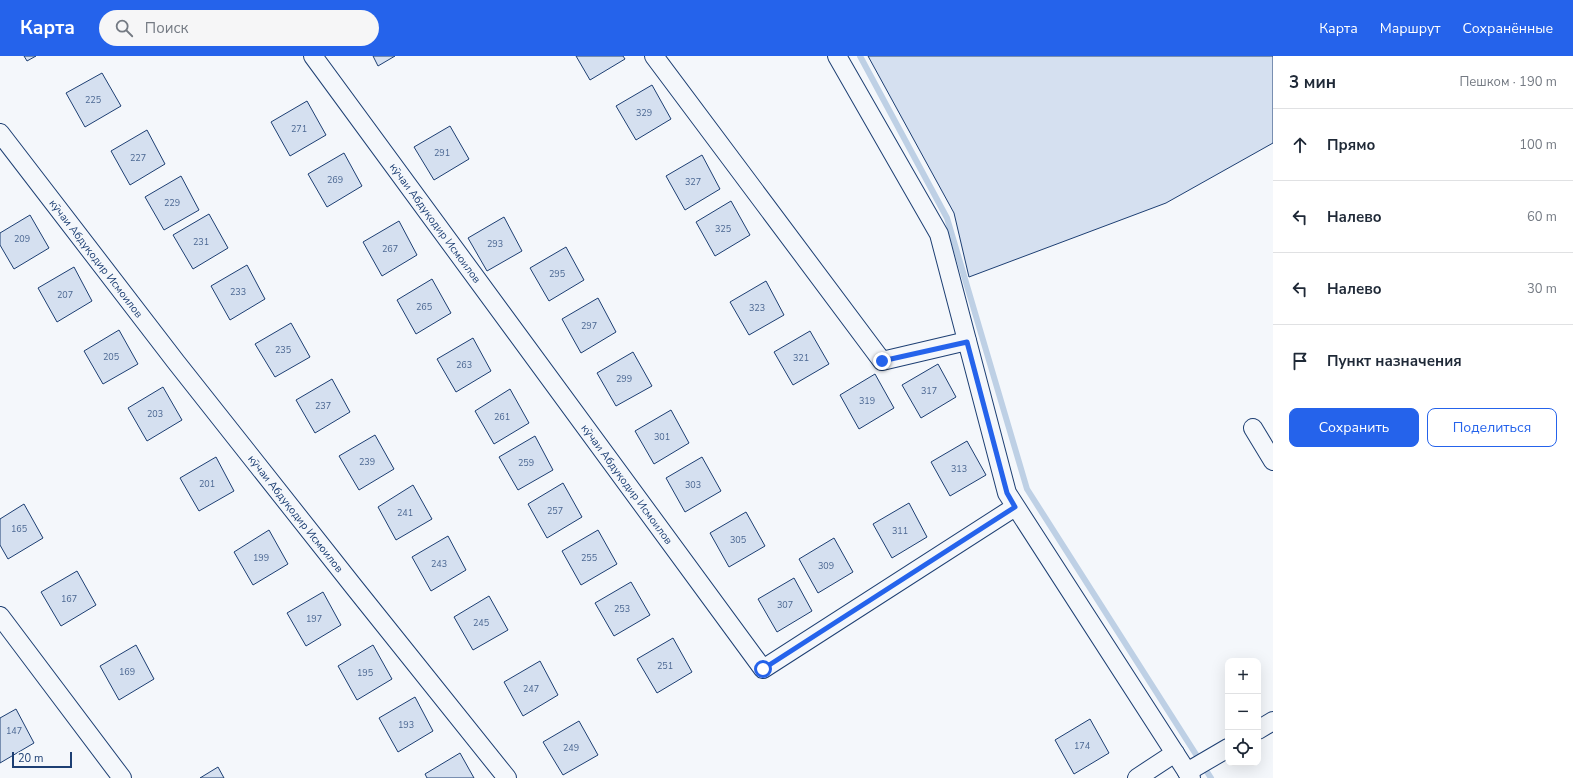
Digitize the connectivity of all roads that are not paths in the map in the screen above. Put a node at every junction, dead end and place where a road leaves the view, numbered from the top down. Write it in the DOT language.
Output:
graph roads {
  1 [pos="313,56"];
  2 [pos="654,56"];
  3 [pos="837,56"];
  4 [pos="0,133"];
  5 [pos="967,342"];
  6 [pos="1253,428"];
  7 [pos="1273,461"];
  8 [pos="1015,507"];
  9 [pos="0,616"];
  10 [pos="1273,721"];
  11 [pos="1261,728"];
  12 [pos="1225,750"];
  13 [pos="1175,753"];
  14 [pos="1189,775"];
  15 [pos="122,778"];
  16 [pos="507,778"];
  17 [pos="1137,778"];
  1 -- 8 [label="street, кӯчаи Абдуқодир Исмоилов"];
  2 -- 5 [label="street"];
  3 -- 5 [label="street"];
  4 -- 16 [label="street, кӯчаи Абдуқодир Исмоилов"];
  5 -- 8 [label="street"];
  6 -- 7 [label="street"];
  8 -- 13 [label="street"];
  9 -- 15 [label="street"];
  10 -- 11 [label="street"];
  12 -- 14 [label="street"];
  13 -- 14 [label="street"];
  13 -- 17 [label="street"];
}
